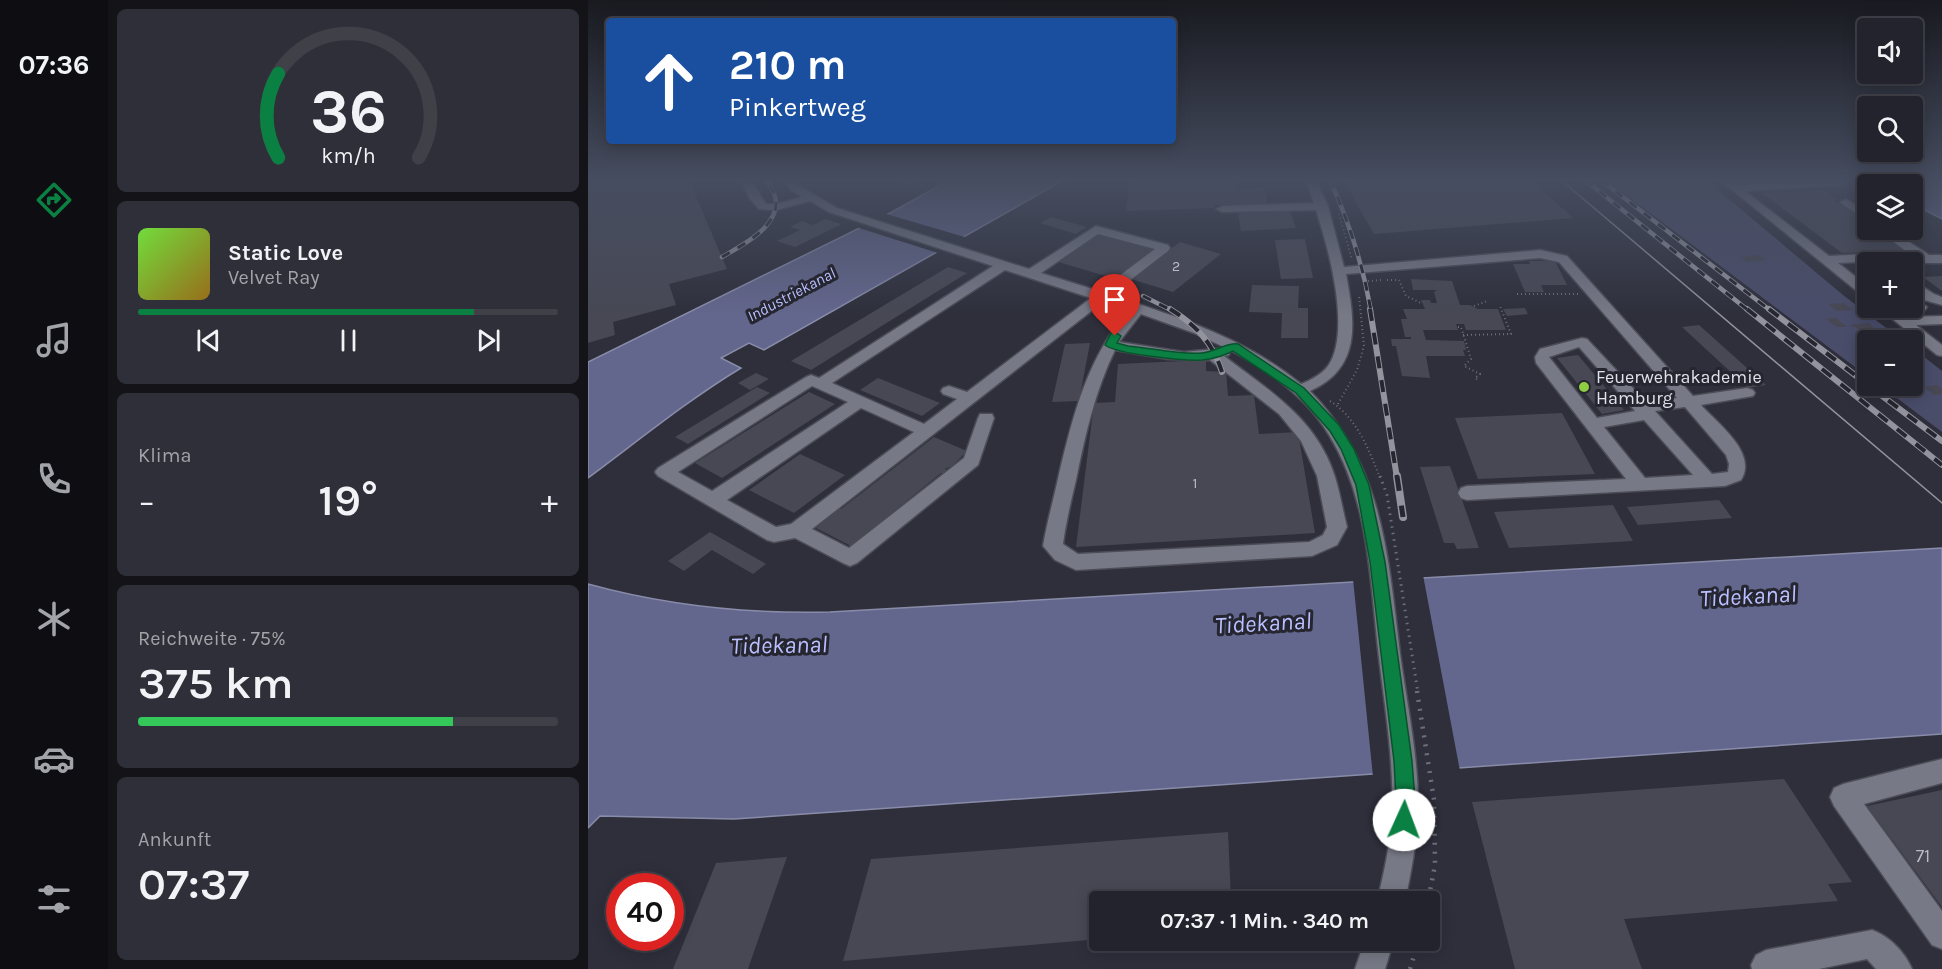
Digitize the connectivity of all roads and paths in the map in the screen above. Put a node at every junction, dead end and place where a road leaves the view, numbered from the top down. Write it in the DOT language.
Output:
graph roads {
  1 [pos="879,225"];
  2 [pos="1327,225"];
  3 [pos="1782,225"];
  4 [pos="1898,240"];
  5 [pos="1915,252"];
  6 [pos="1923,257"];
  7 [pos="1942,259"];
  8 [pos="1826,260"];
  9 [pos="1857,262"];
  10 [pos="1003,265"];
  11 [pos="1382,268"];
  12 [pos="1340,271"];
  13 [pos="1031,274"];
  14 [pos="978,282"];
  15 [pos="1857,284"];
  16 [pos="995,287"];
  17 [pos="1923,292"];
  18 [pos="1517,294"];
  19 [pos="1575,294"];
  20 [pos="1102,297"];
  21 [pos="1488,301"];
  22 [pos="1942,301"];
  23 [pos="1421,303"];
  24 [pos="1474,306"];
  25 [pos="1500,306"];
  26 [pos="1138,308"];
  27 [pos="1361,309"];
  28 [pos="1923,317"];
  29 [pos="1904,318"];
  30 [pos="1942,320"];
  31 [pos="1458,327"];
  32 [pos="1463,335"];
  33 [pos="1111,345"];
  34 [pos="1234,346"];
  35 [pos="1942,352"];
  36 [pos="1213,355"];
  37 [pos="1478,379"];
  38 [pos="820,384"];
  39 [pos="1300,390"];
  40 [pos="949,391"];
  41 [pos="1747,393"];
  42 [pos="969,398"];
  43 [pos="1689,401"];
  44 [pos="859,402"];
  45 [pos="1338,404"];
  46 [pos="1646,411"];
  47 [pos="986,418"];
  48 [pos="1593,424"];
  49 [pos="926,431"];
  50 [pos="1708,481"];
  51 [pos="1641,485"];
  52 [pos="1467,493"];
  53 [pos="713,500"];
  54 [pos="797,530"];
  55 [pos="1388,562"];
  56 [pos="1942,771"];
  57 [pos="1393,891"];
  58 [pos="1430,891"];
  59 [pos="1942,935"];
  60 [pos="1376,951"];
  61 [pos="1416,951"];
  62 [pos="1370,969"];
  63 [pos="1410,969"];
  64 [pos="1767,969"];
  65 [pos="1897,969"];
  1 -- 10 [label="street"];
  2 -- 12 [label="street"];
  3 -- 8 [label="street"];
  4 -- 5 [label="street"];
  6 -- 7 [label="street"];
  8 -- 9 [label="street"];
  8 -- 15 [label="street"];
  10 -- 13 [label="street"];
  10 -- 14 [label="street"];
  11 -- 12 [label="street"];
  11 -- 23 [label="path"];
  11 -- 43 [label="street"];
  12 -- 39 [label="street"];
  13 -- 20 [label="street"];
  13 -- 20 [label="street"];
  14 -- 16 [label="street"];
  14 -- 38 [label="street"];
  17 -- 22 [label="street"];
  18 -- 19 [label="path"];
  20 -- 26 [label="street"];
  20 -- 42 [label="street"];
  21 -- 24 [label="path"];
  25 -- 32 [label="path"];
  26 -- 33 [label="street"];
  26 -- 34 [label="street"];
  27 -- 45 [label="path"];
  28 -- 30 [label="street"];
  29 -- 35 [label="street"];
  31 -- 32 [label="path"];
  32 -- 37 [label="path"];
  33 -- 36 [label="street"];
  33 -- 36 [label="street"];
  34 -- 36 [label="street"];
  34 -- 39 [label="street"];
  38 -- 44 [label="street"];
  38 -- 53 [label="street"];
  39 -- 55 [label="street"];
  40 -- 42 [label="street"];
  41 -- 43 [label="street"];
  42 -- 49 [label="street"];
  43 -- 46 [label="street"];
  43 -- 50 [label="street"];
  44 -- 49 [label="street"];
  44 -- 53 [label="street"];
  46 -- 48 [label="street"];
  46 -- 48 [label="street"];
  46 -- 50 [label="street"];
  47 -- 54 [label="street"];
  48 -- 51 [label="street"];
  49 -- 54 [label="street"];
  50 -- 51 [label="street"];
  51 -- 52 [label="street"];
  53 -- 54 [label="street"];
  55 -- 57 [label="street"];
  55 -- 58 [label="path"];
  56 -- 59 [label="street"];
  60 -- 62 [label="street"];
  61 -- 63 [label="path"];
  64 -- 65 [label="street"];
}
